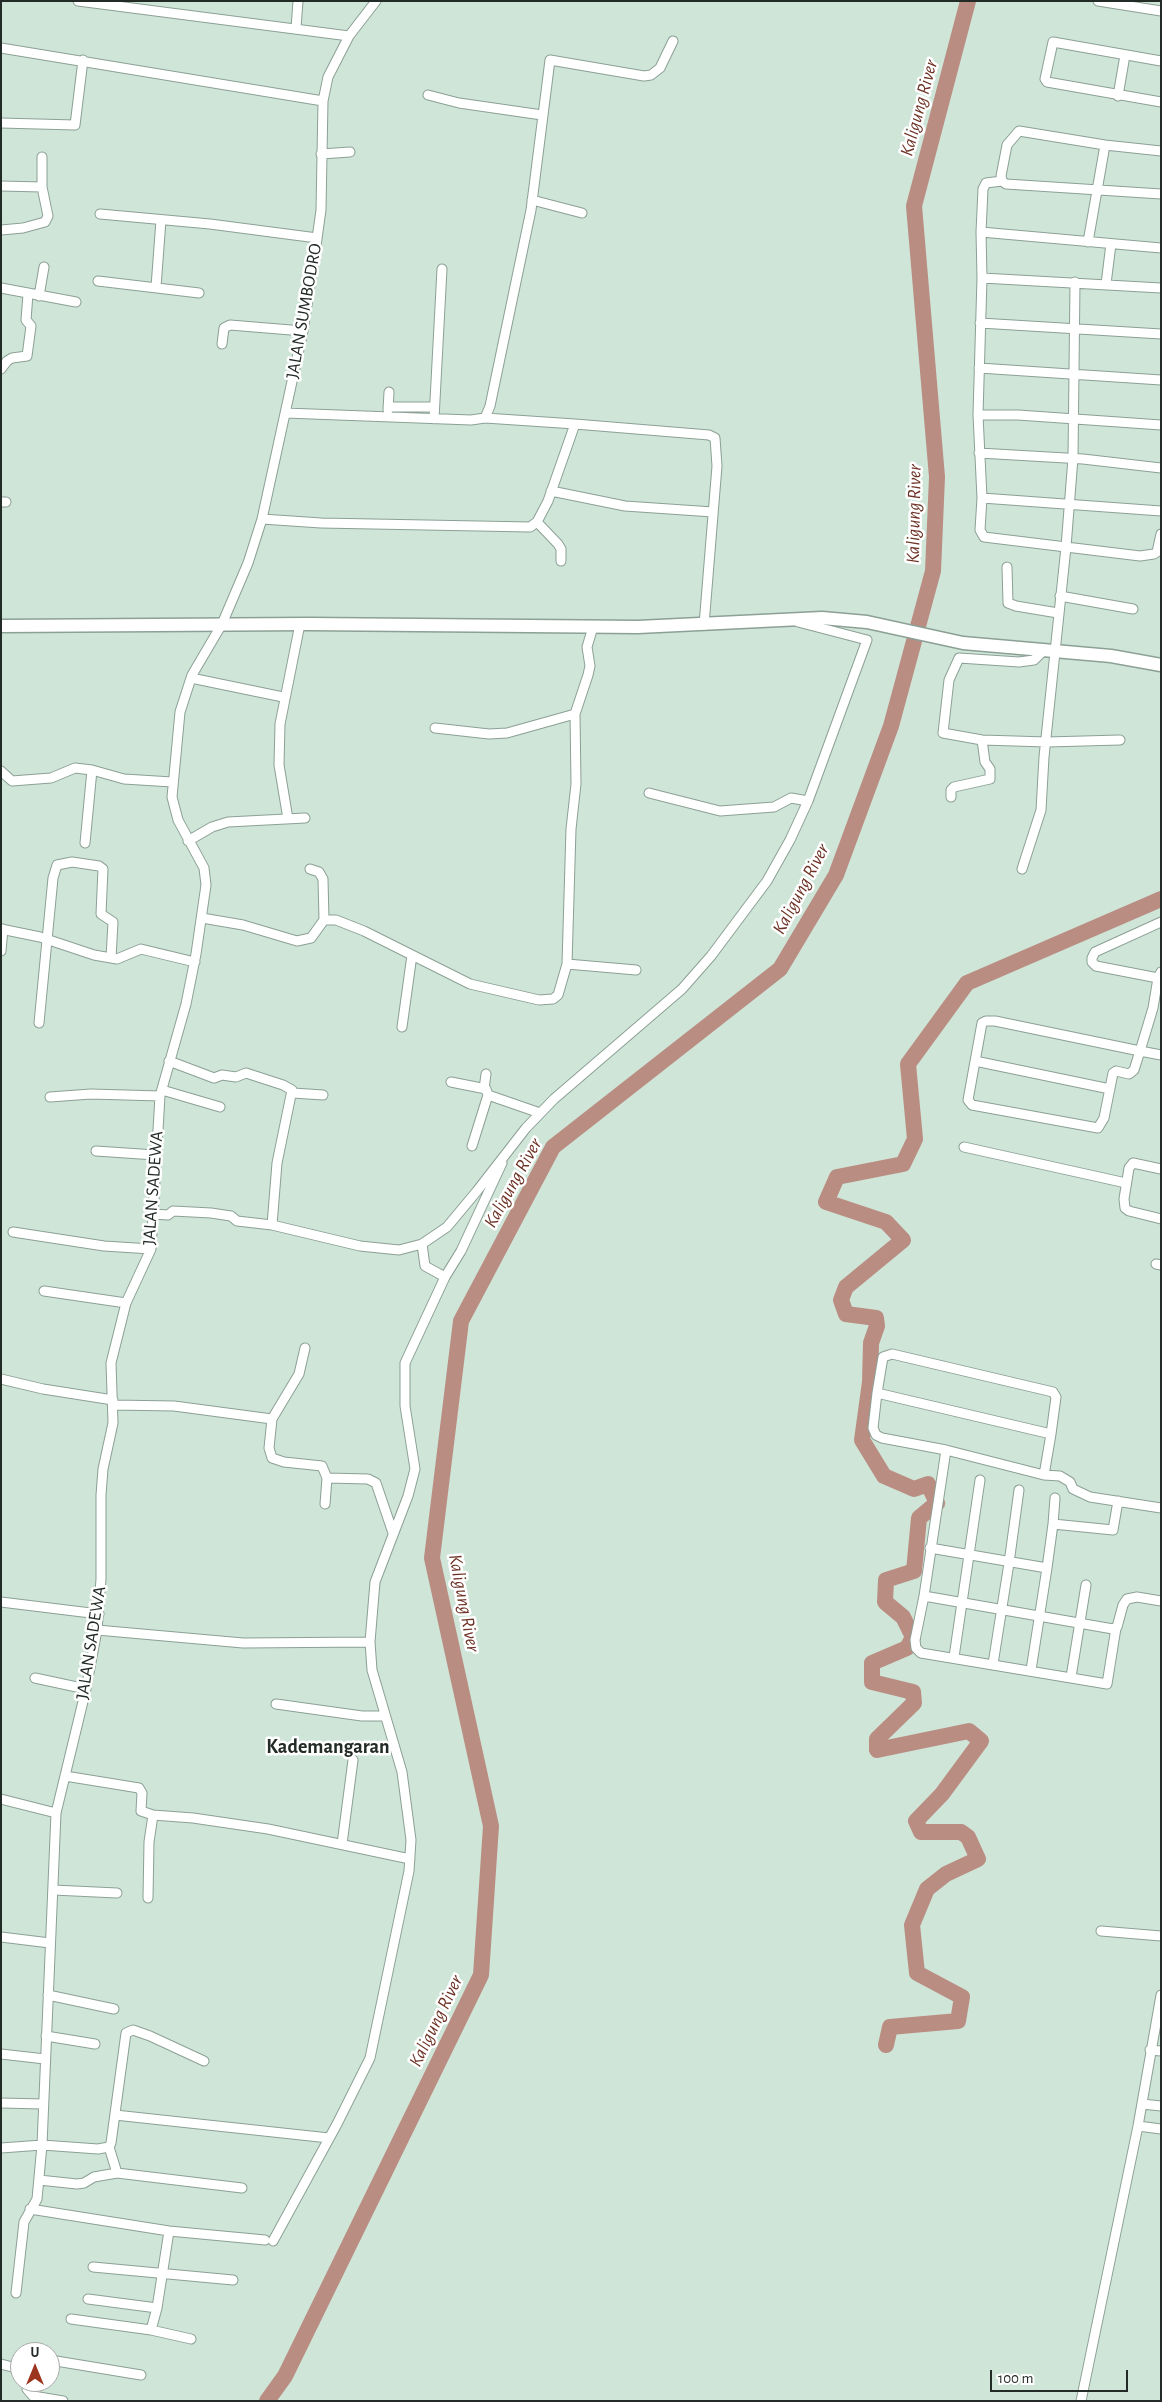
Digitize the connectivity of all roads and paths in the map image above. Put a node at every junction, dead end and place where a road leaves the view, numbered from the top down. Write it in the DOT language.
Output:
graph roads {
  1 [pos="78,1"];
  2 [pos="298,1"];
  3 [pos="376,1"];
  4 [pos="1098,1"];
  5 [pos="1161,11"];
  6 [pos="296,28"];
  7 [pos="349,36"];
  8 [pos="672,41"];
  9 [pos="1,48"];
  10 [pos="1125,55"];
  11 [pos="83,60"];
  12 [pos="1161,61"];
  13 [pos="428,95"];
  14 [pos="1118,96"];
  15 [pos="323,101"];
  16 [pos="1161,102"];
  17 [pos="542,115"];
  18 [pos="1,123"];
  19 [pos="1105,145"];
  20 [pos="1161,151"];
  21 [pos="350,152"];
  22 [pos="321,154"];
  23 [pos="42,156"];
  24 [pos="1002,181"];
  25 [pos="1,186"];
  26 [pos="42,187"];
  27 [pos="1098,191"];
  28 [pos="1161,194"];
  29 [pos="532,200"];
  30 [pos="582,213"];
  31 [pos="100,214"];
  32 [pos="161,220"];
  33 [pos="1,230"];
  34 [pos="981,232"];
  35 [pos="317,238"];
  36 [pos="1088,242"];
  37 [pos="1111,244"];
  38 [pos="1161,248"];
  39 [pos="44,267"];
  40 [pos="442,269"];
  41 [pos="982,278"];
  42 [pos="98,281"];
  43 [pos="1075,282"];
  44 [pos="1106,284"];
  45 [pos="156,287"];
  46 [pos="1,288"];
  47 [pos="1161,288"];
  48 [pos="28,294"];
  49 [pos="199,294"];
  50 [pos="39,296"];
  51 [pos="76,302"];
  52 [pos="980,323"];
  53 [pos="1074,329"];
  54 [pos="303,331"];
  55 [pos="1161,334"];
  56 [pos="222,344"];
  57 [pos="979,368"];
  58 [pos="1,369"];
  59 [pos="1074,374"];
  60 [pos="1161,380"];
  61 [pos="389,392"];
  62 [pos="388,407"];
  63 [pos="434,407"];
  64 [pos="285,413"];
  65 [pos="978,415"];
  66 [pos="387,418"];
  67 [pos="485,418"];
  68 [pos="434,419"];
  69 [pos="1073,419"];
  70 [pos="575,424"];
  71 [pos="1161,425"];
  72 [pos="979,453"];
  73 [pos="1073,458"];
  74 [pos="1161,468"];
  75 [pos="551,491"];
  76 [pos="982,498"];
  77 [pos="1069,503"];
  78 [pos="1161,511"];
  79 [pos="713,512"];
  80 [pos="262,519"];
  81 [pos="537,522"];
  82 [pos="1161,534"];
  83 [pos="1066,546"];
  84 [pos="561,561"];
  85 [pos="1007,567"];
  86 [pos="1060,596"];
  87 [pos="1133,609"];
  88 [pos="1058,613"];
  89 [pos="791,620"];
  90 [pos="300,624"];
  91 [pos="704,625"];
  92 [pos="1,626"];
  93 [pos="593,627"];
  94 [pos="220,628"];
  95 [pos="1049,652"];
  96 [pos="1161,665"];
  97 [pos="191,678"];
  98 [pos="283,697"];
  99 [pos="574,714"];
  100 [pos="435,728"];
  101 [pos="982,740"];
  102 [pos="1120,740"];
  103 [pos="1047,742"];
  104 [pos="92,770"];
  105 [pos="1,771"];
  106 [pos="172,782"];
  107 [pos="649,793"];
  108 [pos="951,797"];
  109 [pos="808,800"];
  110 [pos="305,818"];
  111 [pos="288,819"];
  112 [pos="195,837"];
  113 [pos="85,843"];
  114 [pos="310,869"];
  115 [pos="1022,869"];
  116 [pos="208,919"];
  117 [pos="324,920"];
  118 [pos="1161,922"];
  119 [pos="2,929"];
  120 [pos="47,940"];
  121 [pos="1,951"];
  122 [pos="412,955"];
  123 [pos="110,958"];
  124 [pos="195,962"];
  125 [pos="567,964"];
  126 [pos="636,970"];
  127 [pos="1159,975"];
  128 [pos="1157,1008"];
  129 [pos="39,1023"];
  130 [pos="402,1027"];
  131 [pos="1140,1051"];
  132 [pos="1161,1055"];
  133 [pos="975,1061"];
  134 [pos="175,1063"];
  135 [pos="486,1074"];
  136 [pos="451,1082"];
  137 [pos="1110,1088"];
  138 [pos="164,1092"];
  139 [pos="486,1092"];
  140 [pos="293,1093"];
  141 [pos="323,1095"];
  142 [pos="50,1097"];
  143 [pos="220,1107"];
  144 [pos="540,1113"];
  145 [pos="472,1146"];
  146 [pos="964,1147"];
  147 [pos="96,1151"];
  148 [pos="155,1155"];
  149 [pos="504,1155"];
  150 [pos="1161,1169"];
  151 [pos="1126,1183"];
  152 [pos="157,1214"];
  153 [pos="1161,1219"];
  154 [pos="272,1225"];
  155 [pos="13,1232"];
  156 [pos="422,1244"];
  157 [pos="151,1249"];
  158 [pos="445,1277"];
  159 [pos="44,1291"];
  160 [pos="126,1303"];
  161 [pos="305,1348"];
  162 [pos="1,1379"];
  163 [pos="877,1393"];
  164 [pos="118,1404"];
  165 [pos="272,1419"];
  166 [pos="1051,1434"];
  167 [pos="946,1450"];
  168 [pos="1044,1475"];
  169 [pos="327,1478"];
  170 [pos="980,1480"];
  171 [pos="1019,1490"];
  172 [pos="1055,1498"];
  173 [pos="1118,1501"];
  174 [pos="325,1504"];
  175 [pos="1161,1508"];
  176 [pos="1054,1524"];
  177 [pos="393,1533"];
  178 [pos="930,1548"];
  179 [pos="968,1554"];
  180 [pos="1010,1562"];
  181 [pos="1047,1568"];
  182 [pos="1086,1584"];
  183 [pos="924,1596"];
  184 [pos="1161,1601"];
  185 [pos="1,1602"];
  186 [pos="962,1603"];
  187 [pos="1002,1609"];
  188 [pos="99,1614"];
  189 [pos="1041,1617"];
  190 [pos="1080,1624"];
  191 [pos="1116,1628"];
  192 [pos="104,1631"];
  193 [pos="370,1642"];
  194 [pos="954,1657"];
  195 [pos="992,1664"];
  196 [pos="1031,1670"];
  197 [pos="1071,1677"];
  198 [pos="35,1678"];
  199 [pos="86,1689"];
  200 [pos="276,1704"];
  201 [pos="385,1716"];
  202 [pos="353,1760"];
  203 [pos="65,1776"];
  204 [pos="1,1799"];
  205 [pos="56,1813"];
  206 [pos="153,1815"];
  207 [pos="342,1844"];
  208 [pos="410,1859"];
  209 [pos="53,1890"];
  210 [pos="117,1894"];
  211 [pos="148,1898"];
  212 [pos="1101,1931"];
  213 [pos="1161,1936"];
  214 [pos="1,1937"];
  215 [pos="50,1943"];
  216 [pos="1161,1994"];
  217 [pos="54,1996"];
  218 [pos="114,2008"];
  219 [pos="50,2037"];
  220 [pos="95,2044"];
  221 [pos="1150,2050"];
  222 [pos="1161,2051"];
  223 [pos="1,2054"];
  224 [pos="46,2059"];
  225 [pos="204,2061"];
  226 [pos="1,2103"];
  227 [pos="44,2104"];
  228 [pos="1142,2104"];
  229 [pos="1161,2106"];
  230 [pos="115,2115"];
  231 [pos="1138,2126"];
  232 [pos="1161,2129"];
  233 [pos="329,2138"];
  234 [pos="42,2145"];
  235 [pos="109,2147"];
  236 [pos="1,2148"];
  237 [pos="117,2173"];
  238 [pos="39,2180"];
  239 [pos="242,2188"];
  240 [pos="30,2209"];
  241 [pos="169,2231"];
  242 [pos="93,2267"];
  243 [pos="164,2274"];
  244 [pos="233,2280"];
  245 [pos="16,2293"];
  246 [pos="88,2299"];
  247 [pos="157,2308"];
  248 [pos="71,2320"];
  249 [pos="151,2330"];
  250 [pos="191,2339"];
  251 [pos="60,2362"];
  252 [pos="141,2375"];
  253 [pos="30,2392"];
  254 [pos="64,2401"];
  255 [pos="1081,2401"];
  1 -- 6 [label="street"];
  2 -- 6 [label="street"];
  3 -- 7 [label="street, JALAN SUMBODRO"];
  4 -- 5 [label="street"];
  6 -- 7 [label="street"];
  7 -- 15 [label="street, JALAN SUMBODRO"];
  8 -- 17 [label="street"];
  9 -- 11 [label="street"];
  10 -- 12 [label="street"];
  10 -- 14 [label="street"];
  10 -- 14 [label="street"];
  11 -- 15 [label="street"];
  11 -- 18 [label="street"];
  13 -- 17 [label="street"];
  14 -- 16 [label="street"];
  15 -- 22 [label="street, JALAN SUMBODRO"];
  17 -- 29 [label="street"];
  19 -- 20 [label="street"];
  19 -- 24 [label="street"];
  19 -- 27 [label="street"];
  21 -- 22 [label="street"];
  22 -- 35 [label="street, JALAN SUMBODRO"];
  23 -- 26 [label="street"];
  24 -- 27 [label="street"];
  24 -- 34 [label="street"];
  25 -- 26 [label="street"];
  26 -- 33 [label="street"];
  27 -- 28 [label="street"];
  27 -- 36 [label="street"];
  29 -- 30 [label="street"];
  29 -- 67 [label="street"];
  31 -- 32 [label="street"];
  32 -- 35 [label="street"];
  32 -- 45 [label="street"];
  34 -- 36 [label="street"];
  34 -- 41 [label="street"];
  35 -- 54 [label="street, JALAN SUMBODRO"];
  36 -- 37 [label="street"];
  37 -- 38 [label="street"];
  37 -- 44 [label="street"];
  39 -- 50 [label="street"];
  40 -- 63 [label="street"];
  41 -- 43 [label="street"];
  41 -- 52 [label="street"];
  42 -- 45 [label="street"];
  43 -- 44 [label="street"];
  43 -- 53 [label="street"];
  44 -- 47 [label="street"];
  45 -- 49 [label="street"];
  46 -- 48 [label="street"];
  48 -- 50 [label="street"];
  48 -- 58 [label="street"];
  50 -- 51 [label="street"];
  52 -- 53 [label="street"];
  52 -- 57 [label="street"];
  53 -- 55 [label="street"];
  53 -- 59 [label="street"];
  54 -- 56 [label="street"];
  54 -- 64 [label="street, JALAN SUMBODRO"];
  57 -- 59 [label="street"];
  57 -- 65 [label="street"];
  59 -- 60 [label="street"];
  59 -- 69 [label="street"];
  61 -- 62 [label="street"];
  62 -- 63 [label="street"];
  62 -- 66 [label="street"];
  63 -- 68 [label="street"];
  64 -- 66 [label="street"];
  64 -- 80 [label="street, JALAN SUMBODRO"];
  65 -- 69 [label="street"];
  65 -- 72 [label="street"];
  66 -- 68 [label="street"];
  67 -- 68 [label="street"];
  67 -- 70 [label="street"];
  69 -- 71 [label="street"];
  69 -- 73 [label="street"];
  70 -- 75 [label="street"];
  70 -- 79 [label="street"];
  72 -- 73 [label="street"];
  72 -- 76 [label="street"];
  73 -- 74 [label="street"];
  73 -- 77 [label="street"];
  75 -- 79 [label="street"];
  75 -- 81 [label="street"];
  76 -- 77 [label="street"];
  76 -- 83 [label="street"];
  77 -- 78 [label="street"];
  77 -- 83 [label="street"];
  79 -- 91 [label="street"];
  80 -- 81 [label="street"];
  80 -- 94 [label="street, JALAN SUMBODRO"];
  81 -- 84 [label="street"];
  82 -- 83 [label="street"];
  83 -- 86 [label="street"];
  85 -- 88 [label="street"];
  86 -- 87 [label="street"];
  86 -- 88 [label="street"];
  88 -- 95 [label="street"];
  89 -- 91 [label="main road"];
  89 -- 95 [label="main road"];
  89 -- 109 [label="street"];
  90 -- 93 [label="main road"];
  90 -- 94 [label="main road"];
  90 -- 98 [label="street"];
  91 -- 93 [label="main road"];
  92 -- 94 [label="main road"];
  93 -- 99 [label="street"];
  94 -- 97 [label="street, JALAN SADEWA"];
  95 -- 96 [label="main road"];
  95 -- 101 [label="street"];
  95 -- 103 [label="street"];
  97 -- 98 [label="street"];
  97 -- 106 [label="street, JALAN SADEWA"];
  98 -- 111 [label="street"];
  99 -- 100 [label="street"];
  99 -- 125 [label="street"];
  101 -- 103 [label="street"];
  101 -- 108 [label="street"];
  102 -- 103 [label="street"];
  103 -- 115 [label="street"];
  104 -- 105 [label="street"];
  104 -- 106 [label="street"];
  104 -- 113 [label="street"];
  106 -- 112 [label="street, JALAN SADEWA"];
  107 -- 109 [label="street"];
  109 -- 144 [label="street"];
  110 -- 111 [label="street"];
  111 -- 112 [label="street"];
  112 -- 116 [label="street, JALAN SADEWA"];
  114 -- 117 [label="street"];
  116 -- 117 [label="street"];
  116 -- 124 [label="street, JALAN SADEWA"];
  117 -- 122 [label="street"];
  118 -- 127 [label="street"];
  119 -- 120 [label="street"];
  119 -- 121 [label="street"];
  120 -- 123 [label="street"];
  120 -- 123 [label="street"];
  120 -- 129 [label="street"];
  122 -- 125 [label="street"];
  122 -- 130 [label="street"];
  123 -- 124 [label="street"];
  124 -- 134 [label="street, JALAN SADEWA"];
  125 -- 126 [label="street"];
  127 -- 128 [label="street"];
  128 -- 131 [label="street"];
  131 -- 132 [label="street"];
  131 -- 133 [label="street"];
  131 -- 137 [label="street"];
  133 -- 137 [label="street"];
  133 -- 137 [label="street"];
  134 -- 138 [label="street, JALAN SADEWA"];
  134 -- 140 [label="street"];
  135 -- 139 [label="street"];
  136 -- 139 [label="street"];
  138 -- 142 [label="street"];
  138 -- 143 [label="street"];
  138 -- 148 [label="street, JALAN SADEWA"];
  139 -- 144 [label="street"];
  139 -- 145 [label="street"];
  140 -- 141 [label="street"];
  140 -- 154 [label="street"];
  144 -- 149 [label="street"];
  146 -- 151 [label="street"];
  147 -- 148 [label="street"];
  148 -- 152 [label="street, JALAN SADEWA"];
  149 -- 156 [label="street"];
  149 -- 158 [label="street"];
  150 -- 151 [label="street"];
  151 -- 153 [label="street"];
  152 -- 154 [label="street"];
  152 -- 157 [label="street, JALAN SADEWA"];
  154 -- 156 [label="street"];
  155 -- 157 [label="street"];
  156 -- 158 [label="street"];
  157 -- 160 [label="street, JALAN SADEWA"];
  158 -- 177 [label="street"];
  159 -- 160 [label="street"];
  160 -- 164 [label="street, JALAN SADEWA"];
  161 -- 165 [label="street"];
  162 -- 164 [label="street"];
  163 -- 166 [label="street"];
  163 -- 166 [label="street"];
  163 -- 167 [label="street"];
  164 -- 165 [label="street"];
  164 -- 188 [label="street, JALAN SADEWA"];
  165 -- 169 [label="street"];
  166 -- 168 [label="street"];
  167 -- 168 [label="street"];
  167 -- 178 [label="street"];
  168 -- 173 [label="street"];
  169 -- 174 [label="street"];
  169 -- 177 [label="street"];
  170 -- 179 [label="street"];
  171 -- 180 [label="street"];
  172 -- 176 [label="street"];
  173 -- 175 [label="street"];
  173 -- 176 [label="street"];
  176 -- 181 [label="street"];
  177 -- 193 [label="street"];
  178 -- 179 [label="street"];
  178 -- 183 [label="street"];
  179 -- 180 [label="street"];
  179 -- 186 [label="street"];
  180 -- 181 [label="street"];
  180 -- 187 [label="street"];
  181 -- 189 [label="street"];
  182 -- 190 [label="street"];
  183 -- 186 [label="street"];
  183 -- 194 [label="street"];
  184 -- 191 [label="street"];
  185 -- 188 [label="street"];
  186 -- 187 [label="street"];
  186 -- 194 [label="street"];
  187 -- 189 [label="street"];
  187 -- 195 [label="street"];
  188 -- 192 [label="street, JALAN SADEWA"];
  189 -- 190 [label="street"];
  189 -- 196 [label="street"];
  190 -- 191 [label="street"];
  190 -- 197 [label="street"];
  191 -- 197 [label="street"];
  192 -- 193 [label="street"];
  192 -- 199 [label="street, JALAN SADEWA"];
  193 -- 201 [label="street"];
  194 -- 195 [label="street"];
  195 -- 196 [label="street"];
  196 -- 197 [label="street"];
  198 -- 199 [label="street"];
  199 -- 203 [label="street, JALAN SADEWA"];
  200 -- 201 [label="street"];
  201 -- 208 [label="street"];
  202 -- 207 [label="street"];
  203 -- 205 [label="street, JALAN SADEWA"];
  203 -- 206 [label="street"];
  204 -- 205 [label="street"];
  205 -- 209 [label="street, JALAN SADEWA"];
  206 -- 207 [label="street"];
  206 -- 211 [label="street"];
  207 -- 208 [label="street"];
  208 -- 233 [label="street"];
  209 -- 210 [label="street"];
  209 -- 215 [label="street, JALAN SADEWA"];
  212 -- 213 [label="street"];
  214 -- 215 [label="street"];
  215 -- 217 [label="street, JALAN SADEWA"];
  216 -- 221 [label="street"];
  217 -- 218 [label="street"];
  217 -- 219 [label="street, JALAN SADEWA"];
  219 -- 220 [label="street"];
  219 -- 224 [label="street, JALAN SADEWA"];
  221 -- 222 [label="street"];
  221 -- 228 [label="street"];
  223 -- 224 [label="street"];
  224 -- 227 [label="street, JALAN SADEWA"];
  225 -- 230 [label="street"];
  226 -- 227 [label="street"];
  227 -- 234 [label="street, JALAN SADEWA"];
  228 -- 229 [label="street"];
  228 -- 231 [label="street"];
  230 -- 233 [label="street"];
  230 -- 235 [label="street"];
  231 -- 232 [label="street"];
  231 -- 255 [label="street"];
  233 -- 241 [label="street"];
  234 -- 235 [label="street"];
  234 -- 236 [label="street"];
  234 -- 238 [label="street, JALAN SADEWA"];
  235 -- 237 [label="street"];
  237 -- 238 [label="street"];
  237 -- 239 [label="street"];
  238 -- 240 [label="street, JALAN SADEWA"];
  240 -- 241 [label="street"];
  240 -- 245 [label="street, JALAN SADEWA"];
  241 -- 243 [label="street"];
  242 -- 243 [label="street"];
  243 -- 244 [label="street"];
  243 -- 247 [label="street"];
  246 -- 247 [label="street"];
  247 -- 249 [label="street"];
  248 -- 249 [label="street"];
  249 -- 250 [label="street"];
  251 -- 252 [label="street"];
  253 -- 254 [label="street"];
}
